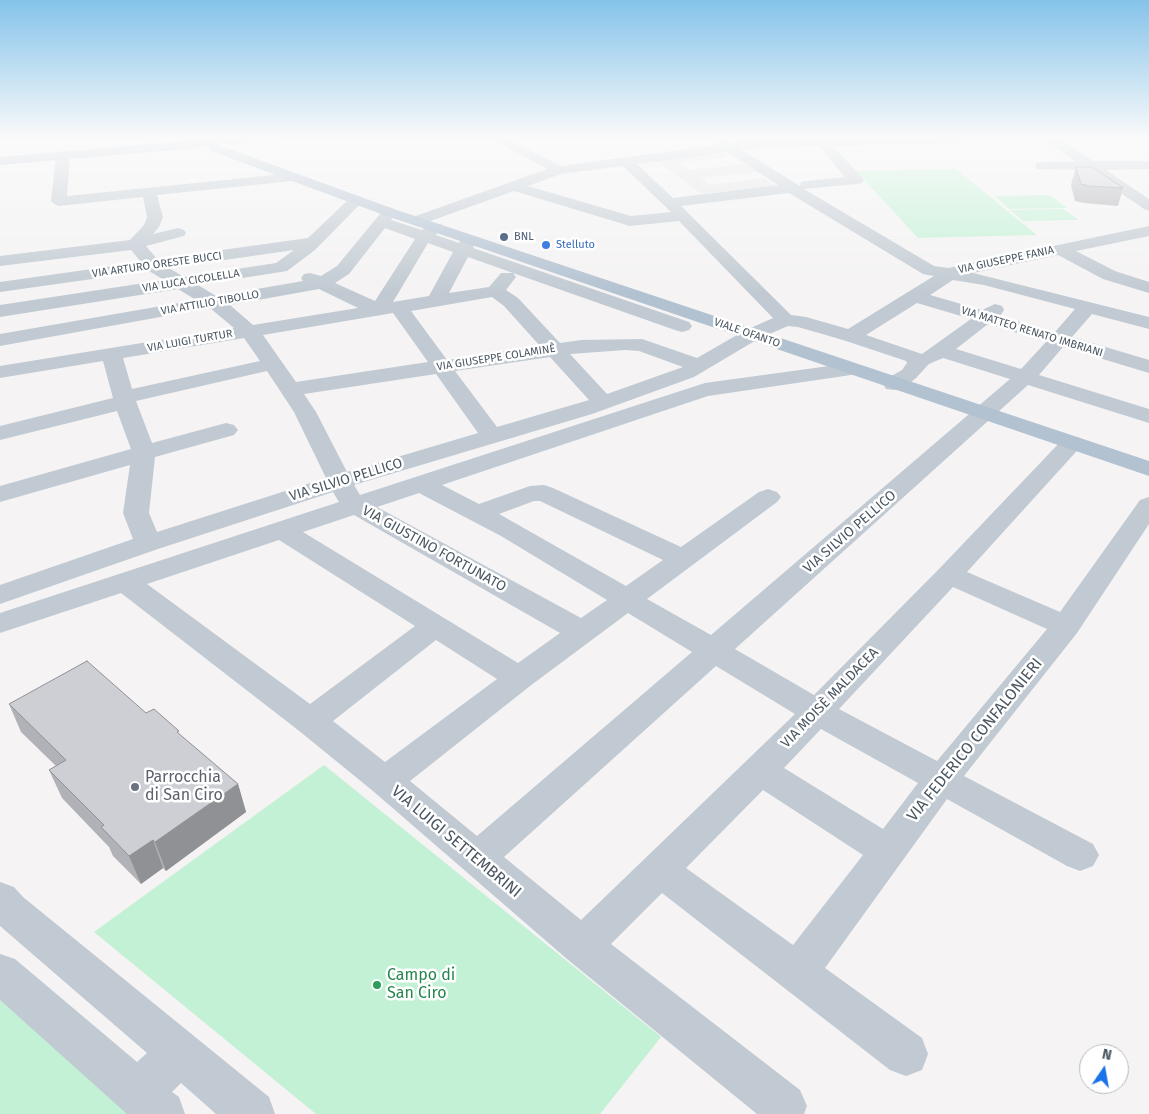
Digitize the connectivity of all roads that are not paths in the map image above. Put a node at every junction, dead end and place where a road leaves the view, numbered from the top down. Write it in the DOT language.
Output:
graph roads {
  1 [pos="60,189"];
  2 [pos="178,189"];
  3 [pos="320,189"];
  4 [pos="505,189"];
  5 [pos="523,189"];
  6 [pos="655,189"];
  7 [pos="783,189"];
  8 [pos="802,189"];
  9 [pos="1126,189"];
  10 [pos="149,192"];
  11 [pos="349,202"];
  12 [pos="669,203"];
  13 [pos="1149,206"];
  14 [pos="385,216"];
  15 [pos="683,216"];
  16 [pos="416,221"];
  17 [pos="1149,231"];
  18 [pos="430,232"];
  19 [pos="178,233"];
  20 [pos="313,242"];
  21 [pos="135,244"];
  22 [pos="467,244"];
  23 [pos="1059,249"];
  24 [pos="0,261"];
  25 [pos="154,266"];
  26 [pos="281,267"];
  27 [pos="517,268"];
  28 [pos="948,274"];
  29 [pos="182,283"];
  30 [pos="322,283"];
  31 [pos="0,287"];
  32 [pos="1149,288"];
  33 [pos="1024,290"];
  34 [pos="496,291"];
  35 [pos="915,296"];
  36 [pos="213,302"];
  37 [pos="435,302"];
  38 [pos="1088,307"];
  39 [pos="389,309"];
  40 [pos="0,311"];
  41 [pos="984,317"];
  42 [pos="785,320"];
  43 [pos="1149,323"];
  44 [pos="682,326"];
  45 [pos="249,331"];
  46 [pos="751,335"];
  47 [pos="850,336"];
  48 [pos="0,340"];
  49 [pos="1059,340"];
  50 [pos="553,349"];
  51 [pos="941,351"];
  52 [pos="112,355"];
  53 [pos="919,363"];
  54 [pos="273,364"];
  55 [pos="440,366"];
  56 [pos="1149,367"];
  57 [pos="696,368"];
  58 [pos="851,369"];
  59 [pos="0,372"];
  60 [pos="1026,377"];
  61 [pos="894,384"];
  62 [pos="722,388"];
  63 [pos="291,389"];
  64 [pos="124,400"];
  65 [pos="603,402"];
  66 [pos="985,413"];
  67 [pos="1149,416"];
  68 [pos="226,430"];
  69 [pos="0,433"];
  70 [pos="492,436"];
  71 [pos="1072,443"];
  72 [pos="144,453"];
  73 [pos="1149,469"];
  74 [pos="340,482"];
  75 [pos="421,484"];
  76 [pos="0,494"];
  77 [pos="768,497"];
  78 [pos="355,505"];
  79 [pos="1149,505"];
  80 [pos="478,513"];
  81 [pos="282,530"];
  82 [pos="148,543"];
  83 [pos="683,560"];
  84 [pos="950,575"];
  85 [pos="125,582"];
  86 [pos="0,594"];
  87 [pos="627,599"];
  88 [pos="0,623"];
  89 [pos="1066,626"];
  90 [pos="434,627"];
  91 [pos="582,632"];
  92 [pos="715,651"];
  93 [pos="519,678"];
  94 [pos="817,712"];
  95 [pos="310,721"];
  96 [pos="760,771"];
  97 [pos="941,780"];
  98 [pos="385,781"];
  99 [pos="888,851"];
  100 [pos="1080,855"];
  101 [pos="476,859"];
  102 [pos="659,870"];
  103 [pos="0,899"];
  104 [pos="582,946"];
  105 [pos="0,973"];
  106 [pos="797,973"];
  107 [pos="180,1053"];
  108 [pos="906,1054"];
  109 [pos="150,1103"];
  110 [pos="784,1106"];
  111 [pos="240,1110"];
  1 -- 10 [label="street"];
  2 -- 10 [label="street"];
  3 -- 11 [label="main road, VIALE OFANTO"];
  4 -- 16 [label="street"];
  5 -- 15 [label="street"];
  6 -- 12 [label="street"];
  7 -- 12 [label="street"];
  8 -- 28 [label="street"];
  9 -- 13 [label="street"];
  10 -- 21 [label="street"];
  11 -- 14 [label="street, VIALE OFANTO"];
  11 -- 20 [label="street, VIA LUCA CICOLELLA"];
  12 -- 15 [label="street"];
  14 -- 16 [label="main road, VIALE OFANTO"];
  14 -- 18 [label="street, VIALE OFANTO"];
  14 -- 30 [label="street, VIA ATTILIO TIBOLLO"];
  15 -- 42 [label="street"];
  16 -- 18 [label="main road, VIALE OFANTO"];
  17 -- 23 [label="street, VIA GIUSEPPE FANIA"];
  18 -- 22 [label="street, VIALE OFANTO"];
  18 -- 39 [label="street"];
  19 -- 21 [label="street"];
  20 -- 25 [label="street, VIA ARTURO ORESTE BUCCI"];
  20 -- 26 [label="street, VIA LUCA CICOLELLA"];
  21 -- 24 [label="street"];
  21 -- 25 [label="street, VIA GIUSTINO FORTUNATO"];
  22 -- 27 [label="street, VIALE OFANTO"];
  22 -- 37 [label="street"];
  22 -- 46 [label="main road, VIALE OFANTO"];
  23 -- 28 [label="street, VIA GIUSEPPE FANIA"];
  23 -- 32 [label="street"];
  25 -- 29 [label="street, VIA GIUSTINO FORTUNATO"];
  25 -- 31 [label="street, VIA ARTURO ORESTE BUCCI"];
  26 -- 29 [label="street, VIA LUCA CICOLELLA"];
  26 -- 30 [label="street"];
  27 -- 34 [label="street"];
  27 -- 44 [label="street, VIALE OFANTO"];
  28 -- 33 [label="street"];
  28 -- 35 [label="street, VIA GIUSEPPE FANIA"];
  29 -- 36 [label="street, VIA GIUSTINO FORTUNATO"];
  29 -- 40 [label="street, VIA LUCA CICOLELLA"];
  30 -- 36 [label="street, VIA ATTILIO TIBOLLO"];
  30 -- 39 [label="street"];
  33 -- 38 [label="street"];
  33 -- 41 [label="street"];
  34 -- 37 [label="street, VIA LUIGI TURTUR"];
  34 -- 50 [label="street"];
  35 -- 41 [label="street, VIA MATTEO RENATO IMBRIANI"];
  35 -- 47 [label="street, VIA GIUSEPPE FANIA"];
  36 -- 45 [label="street, VIA GIUSTINO FORTUNATO"];
  36 -- 48 [label="street, VIA ATTILIO TIBOLLO"];
  37 -- 39 [label="street, VIA LUIGI TURTUR"];
  38 -- 43 [label="street"];
  38 -- 49 [label="street, VIA SILVIO PELLICO"];
  39 -- 45 [label="street, VIA LUIGI TURTUR"];
  39 -- 55 [label="street"];
  41 -- 49 [label="street, VIA MATTEO RENATO IMBRIANI"];
  41 -- 51 [label="street"];
  42 -- 46 [label="street, VIA SILVIO PELLICO"];
  42 -- 47 [label="street"];
  45 -- 52 [label="street, VIA LUIGI TURTUR"];
  45 -- 54 [label="street, VIA GIUSTINO FORTUNATO"];
  46 -- 57 [label="street, VIA SILVIO PELLICO"];
  46 -- 58 [label="main road, VIALE OFANTO"];
  47 -- 53 [label="street"];
  49 -- 56 [label="street, VIA MATTEO RENATO IMBRIANI"];
  49 -- 60 [label="street, VIA SILVIO PELLICO"];
  50 -- 55 [label="street, VIA GIUSEPPE COLAMINÈ"];
  50 -- 57 [label="street, VIA GIUSEPPE COLAMINÈ"];
  50 -- 65 [label="street"];
  51 -- 53 [label="street"];
  51 -- 60 [label="street"];
  52 -- 59 [label="street, VIA LUIGI TURTUR"];
  52 -- 64 [label="street"];
  53 -- 61 [label="street"];
  54 -- 63 [label="street, VIA GIUSTINO FORTUNATO"];
  54 -- 64 [label="street"];
  55 -- 63 [label="street, VIA GIUSEPPE COLAMINÈ"];
  55 -- 70 [label="street"];
  57 -- 62 [label="street"];
  57 -- 65 [label="street, VIA SILVIO PELLICO"];
  58 -- 61 [label="main road, VIALE OFANTO"];
  58 -- 62 [label="street, VIA SILVIO PELLICO"];
  60 -- 66 [label="street, VIA SILVIO PELLICO"];
  60 -- 67 [label="street"];
  61 -- 66 [label="main road, VIALE OFANTO"];
  62 -- 75 [label="street, VIA SILVIO PELLICO"];
  63 -- 74 [label="street, VIA GIUSTINO FORTUNATO"];
  64 -- 69 [label="street"];
  64 -- 72 [label="street"];
  65 -- 70 [label="street, VIA SILVIO PELLICO"];
  66 -- 71 [label="main road, VIALE OFANTO"];
  66 -- 92 [label="street, VIA SILVIO PELLICO"];
  68 -- 72 [label="street"];
  70 -- 74 [label="street, VIA SILVIO PELLICO"];
  71 -- 73 [label="main road, VIALE OFANTO"];
  71 -- 84 [label="street, VIA MOISÈ MALDACEA"];
  72 -- 76 [label="street"];
  72 -- 82 [label="street"];
  74 -- 78 [label="street, VIA GIUSTINO FORTUNATO"];
  74 -- 82 [label="street, VIA SILVIO PELLICO"];
  75 -- 78 [label="street, VIA SILVIO PELLICO"];
  75 -- 80 [label="street"];
  77 -- 83 [label="street"];
  78 -- 81 [label="street, VIA SILVIO PELLICO"];
  78 -- 91 [label="street, VIA GIUSTINO FORTUNATO"];
  79 -- 89 [label="street, VIA FEDERICO CONFALONIERI"];
  80 -- 83 [label="street"];
  80 -- 87 [label="street"];
  81 -- 85 [label="street, VIA SILVIO PELLICO"];
  81 -- 90 [label="street"];
  82 -- 86 [label="street, VIA SILVIO PELLICO"];
  83 -- 87 [label="street"];
  84 -- 89 [label="street"];
  84 -- 94 [label="street, VIA MOISÈ MALDACEA"];
  85 -- 88 [label="street, VIA SILVIO PELLICO"];
  85 -- 95 [label="street, VIA LUIGI SETTEMBRINI"];
  87 -- 91 [label="street"];
  87 -- 92 [label="street"];
  89 -- 97 [label="street, VIA FEDERICO CONFALONIERI"];
  90 -- 93 [label="street"];
  90 -- 95 [label="street"];
  91 -- 93 [label="street"];
  92 -- 94 [label="street"];
  92 -- 101 [label="street, VIA SILVIO PELLICO"];
  93 -- 98 [label="street"];
  94 -- 96 [label="street, VIA MOISÈ MALDACEA"];
  94 -- 97 [label="street"];
  95 -- 98 [label="street, VIA LUIGI SETTEMBRINI"];
  96 -- 99 [label="street"];
  96 -- 102 [label="street, VIA MOISÈ MALDACEA"];
  97 -- 99 [label="street, VIA FEDERICO CONFALONIERI"];
  97 -- 100 [label="street"];
  98 -- 101 [label="street, VIA LUIGI SETTEMBRINI"];
  99 -- 106 [label="street, VIA FEDERICO CONFALONIERI"];
  101 -- 104 [label="street, VIA LUIGI SETTEMBRINI"];
  102 -- 104 [label="street, VIA MOISÈ MALDACEA"];
  102 -- 106 [label="street"];
  103 -- 107 [label="street"];
  104 -- 110 [label="street, VIA LUIGI SETTEMBRINI"];
  105 -- 109 [label="street"];
  106 -- 108 [label="street"];
  107 -- 109 [label="street"];
  107 -- 111 [label="street"];
}
